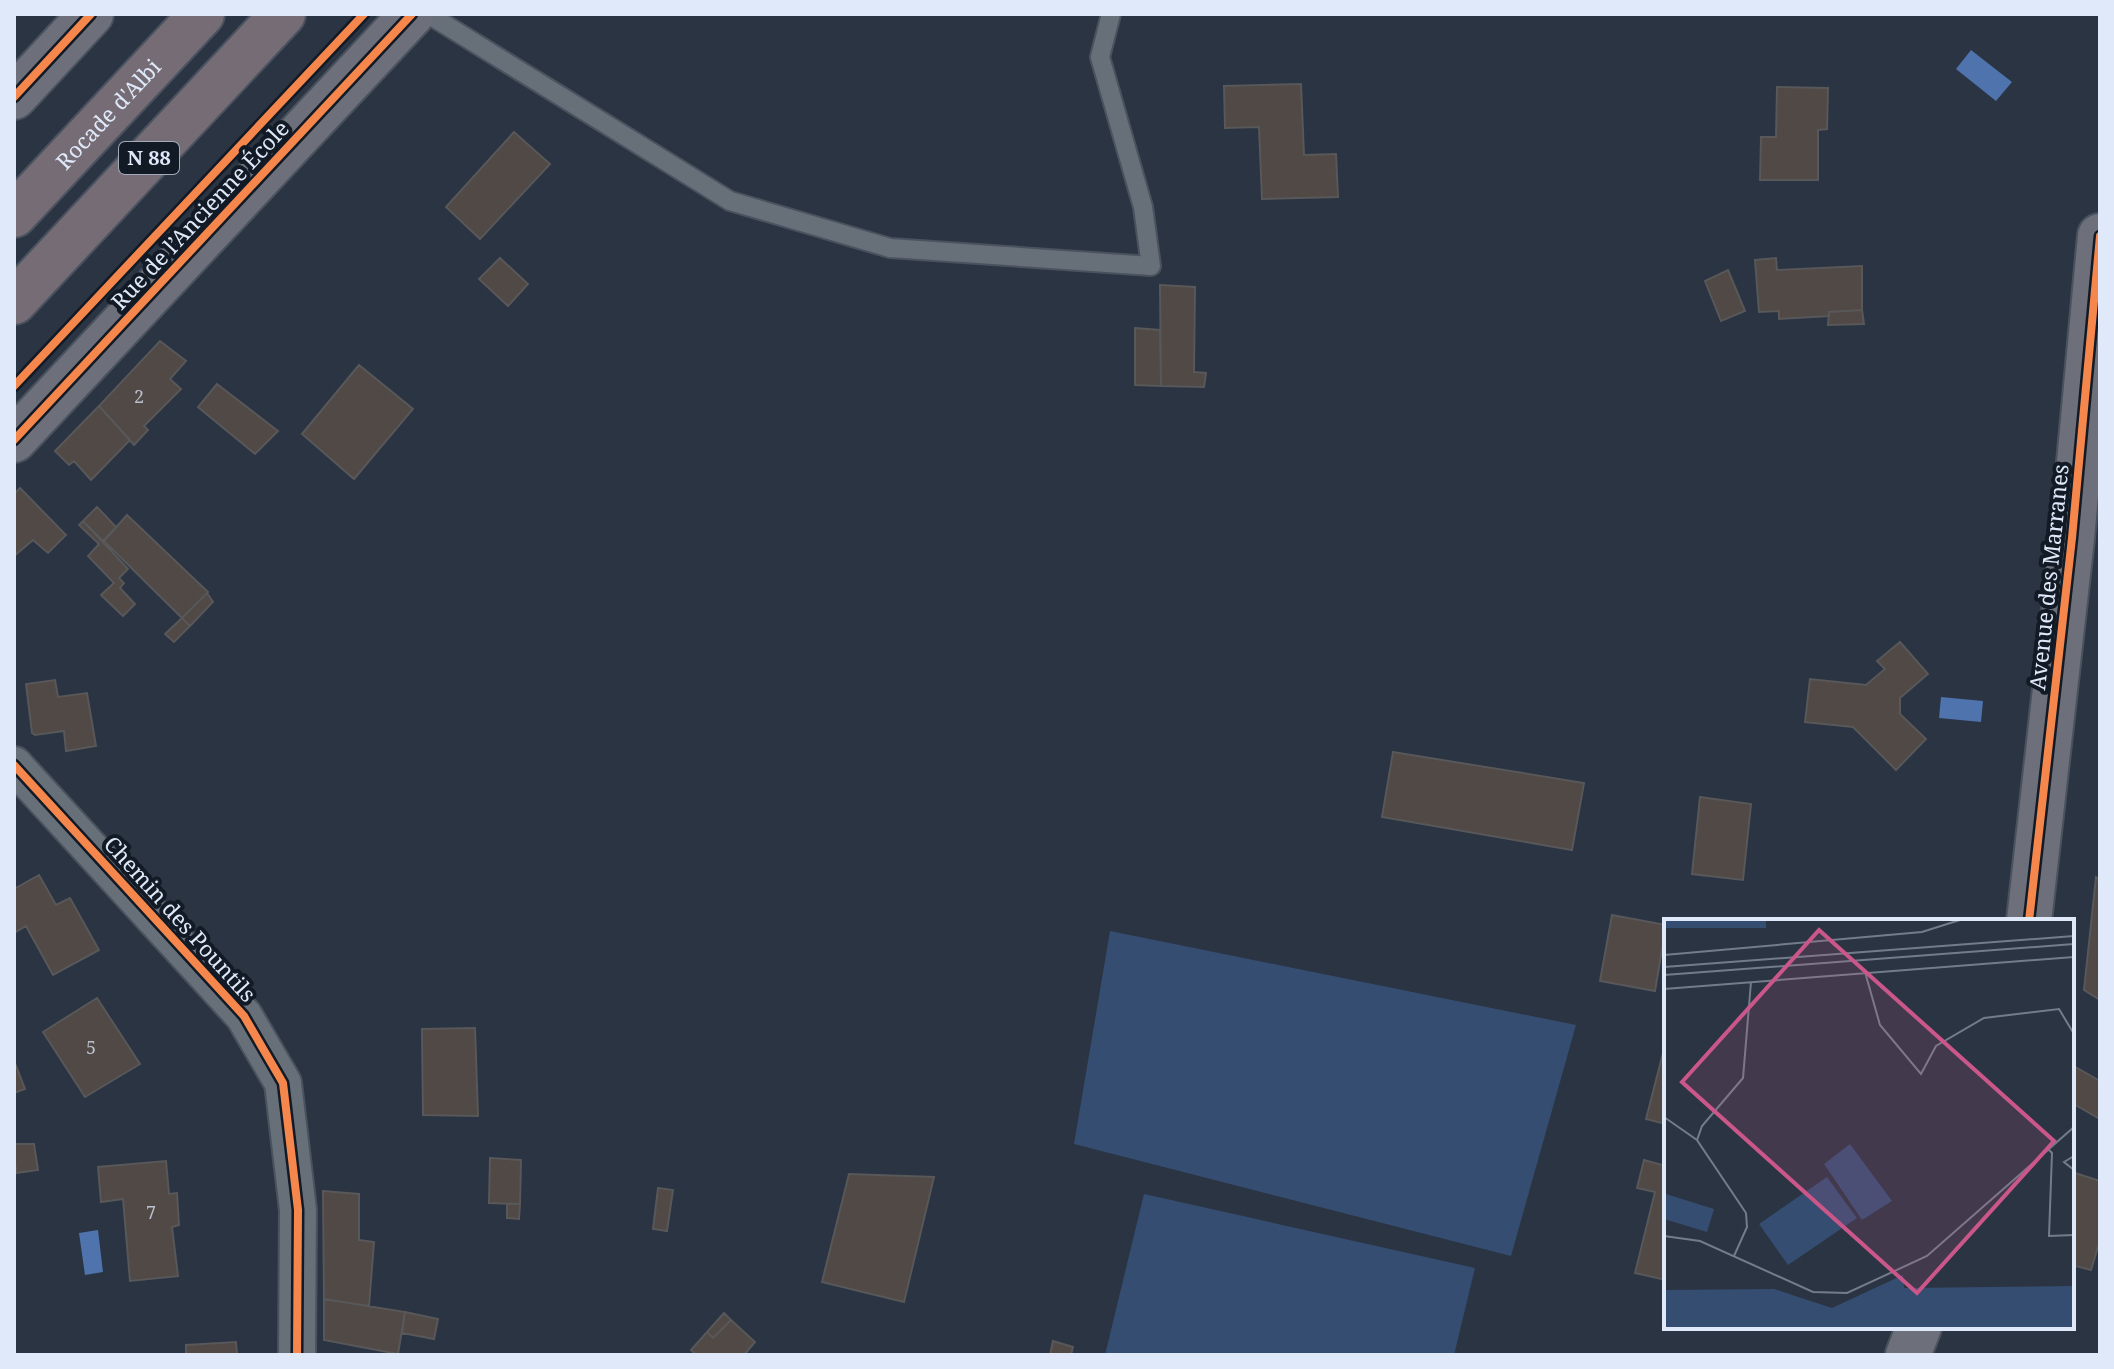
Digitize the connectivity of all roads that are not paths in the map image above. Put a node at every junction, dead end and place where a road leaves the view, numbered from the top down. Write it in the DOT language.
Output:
graph roads {
  1 [pos="91,14"];
  2 [pos="202,14"];
  3 [pos="283,14"];
  4 [pos="412,14"];
  5 [pos="428,14"];
  6 [pos="1111,14"];
  7 [pos="14,97"];
  8 [pos="14,215"];
  9 [pos="2100,236"];
  10 [pos="14,302"];
  11 [pos="14,440"];
  12 [pos="14,765"];
  13 [pos="2029,919"];
  14 [pos="1918,1329"];
  15 [pos="297,1355"];
  16 [pos="1908,1355"];
  1 -- 7 [label="street"];
  2 -- 8 [label="highway, Rocade d'Albi / N 88"];
  3 -- 10 [label="highway, N 88"];
  4 -- 11 [label="street, Rue de l’Ancienne École"];
  5 -- 6 [label="lane"];
  9 -- 13 [label="street, Avenue des Marranes"];
  12 -- 15 [label="street, Chemin des Pountils"];
  14 -- 16 [label="street"];
}
